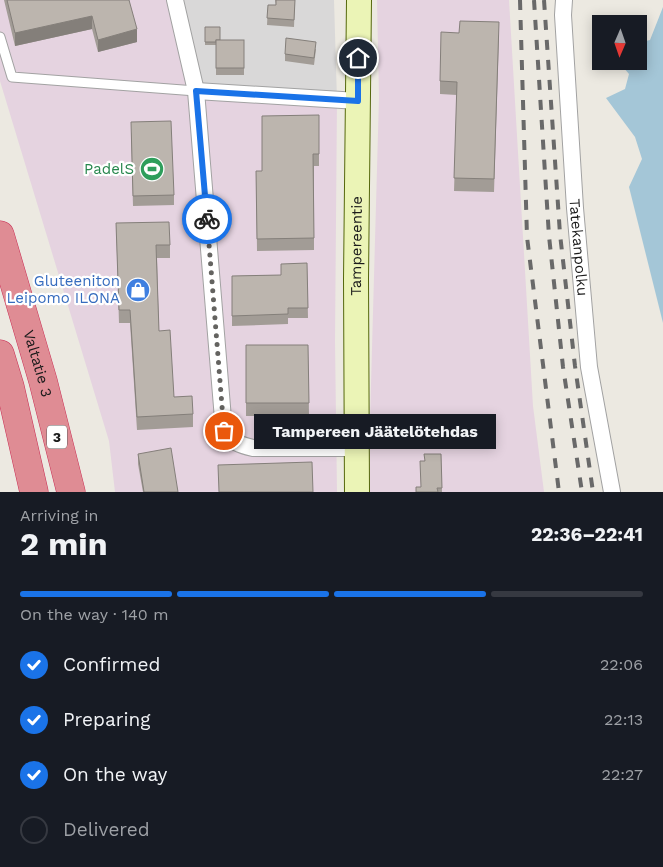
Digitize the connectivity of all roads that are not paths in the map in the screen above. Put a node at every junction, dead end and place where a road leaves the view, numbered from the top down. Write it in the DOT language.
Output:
graph roads {
  1 [pos="176,0"];
  2 [pos="359,0"];
  3 [pos="564,0"];
  4 [pos="0,37"];
  5 [pos="196,91"];
  6 [pos="358,101"];
  7 [pos="0,234"];
  8 [pos="0,354"];
  9 [pos="357,448"];
  10 [pos="34,492"];
  11 [pos="71,492"];
  12 [pos="357,492"];
  13 [pos="612,492"];
  1 -- 5 [label="street"];
  2 -- 6 [label="main road, Tampereentie"];
  3 -- 13 [label="street, Tatekanpolku"];
  4 -- 5 [label="lane"];
  5 -- 6 [label="street"];
  5 -- 9 [label="street"];
  6 -- 9 [label="main road, Tampereentie"];
  7 -- 11 [label="highway, Valtatie 3 / 3"];
  8 -- 10 [label="highway, 3"];
  9 -- 12 [label="main road, Tampereentie"];
}
